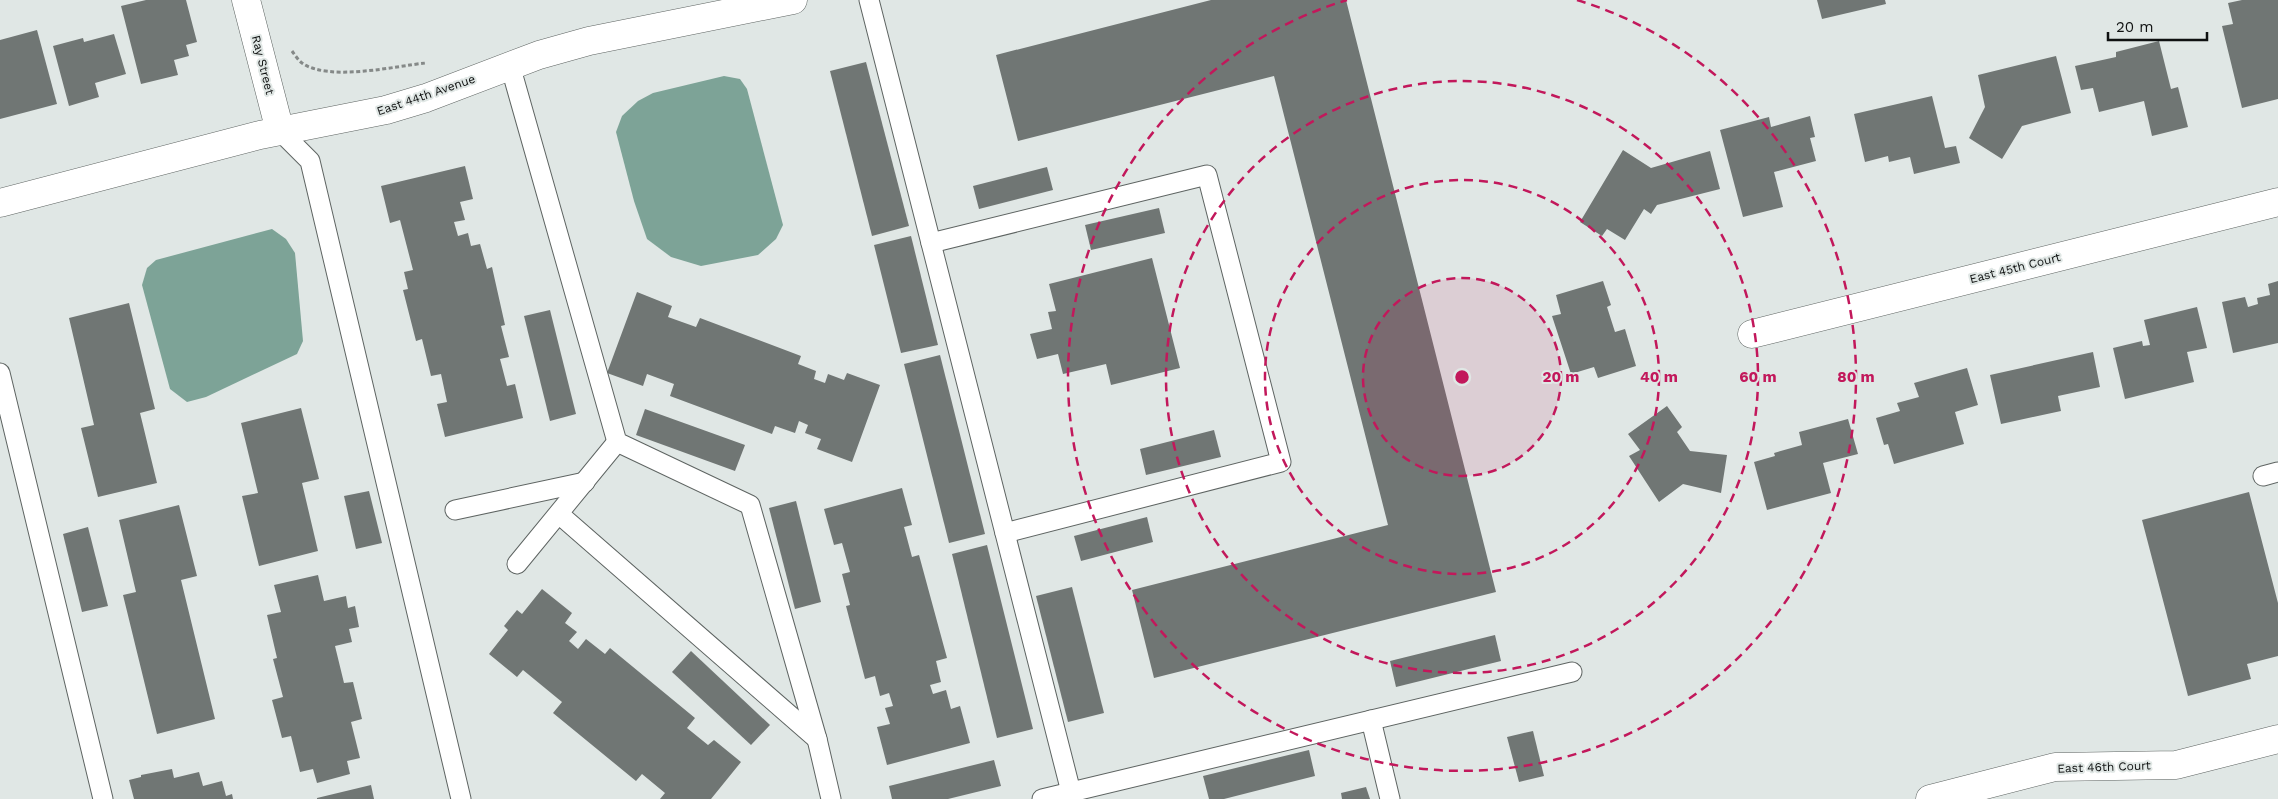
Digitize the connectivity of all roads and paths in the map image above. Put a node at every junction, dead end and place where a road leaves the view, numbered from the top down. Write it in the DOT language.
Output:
graph roads {
  1 [pos="246,0"];
  2 [pos="793,0"];
  3 [pos="869,0"];
  4 [pos="289,43"];
  5 [pos="429,62"];
  6 [pos="510,65"];
  7 [pos="280,131"];
  8 [pos="2278,202"];
  9 [pos="0,203"];
  10 [pos="931,243"];
  11 [pos="1752,334"];
  12 [pos="0,373"];
  13 [pos="617,442"];
  14 [pos="585,482"];
  15 [pos="455,510"];
  16 [pos="559,514"];
  17 [pos="1005,534"];
  18 [pos="517,564"];
  19 [pos="1572,672"];
  20 [pos="1371,720"];
  21 [pos="817,739"];
  22 [pos="2278,739"];
  23 [pos="1071,792"];
  24 [pos="103,799"];
  25 [pos="462,799"];
  26 [pos="831,799"];
  27 [pos="1042,799"];
  28 [pos="1390,799"];
  29 [pos="1930,799"];
  1 -- 7 [label="street, Ray Street"];
  2 -- 6 [label="street, East 44th Avenue"];
  3 -- 10 [label="lane"];
  4 -- 5 [label="path"];
  6 -- 7 [label="street, East 44th Avenue"];
  6 -- 13 [label="lane"];
  7 -- 9 [label="street, East 44th Avenue"];
  7 -- 25 [label="lane"];
  8 -- 11 [label="street, East 45th Court"];
  10 -- 17 [label="lane"];
  10 -- 17 [label="lane"];
  12 -- 24 [label="lane"];
  13 -- 14 [label="lane"];
  13 -- 21 [label="lane"];
  14 -- 15 [label="lane"];
  14 -- 16 [label="lane"];
  16 -- 18 [label="lane"];
  16 -- 21 [label="lane"];
  17 -- 23 [label="lane"];
  19 -- 20 [label="lane"];
  20 -- 23 [label="lane"];
  20 -- 28 [label="lane"];
  21 -- 26 [label="lane"];
  22 -- 29 [label="street, East 46th Court"];
  23 -- 27 [label="lane"];
}
